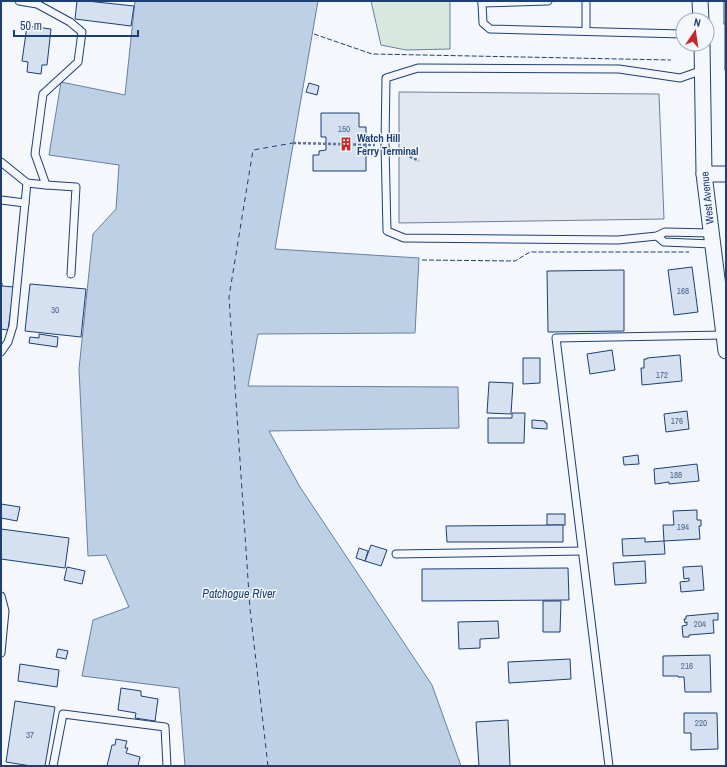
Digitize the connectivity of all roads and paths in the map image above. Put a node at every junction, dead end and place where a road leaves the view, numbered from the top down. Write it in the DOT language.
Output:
graph roads {
  1 [pos="19,1"];
  2 [pos="548,1"];
  3 [pos="586,1"];
  4 [pos="700,1"];
  5 [pos="482,2"];
  6 [pos="701,12"];
  7 [pos="586,31"];
  8 [pos="675,34"];
  9 [pos="702,52"];
  10 [pos="703,70"];
  11 [pos="293,143"];
  12 [pos="385,145"];
  13 [pos="419,161"];
  14 [pos="1,162"];
  15 [pos="704,174"];
  16 [pos="726,174"];
  17 [pos="27,183"];
  18 [pos="46,185"];
  19 [pos="1,200"];
  20 [pos="25,203"];
  21 [pos="657,236"];
  22 [pos="712,238"];
  23 [pos="71,274"];
  24 [pos="724,335"];
  25 [pos="726,351"];
  26 [pos="1,352"];
  27 [pos="582,551"];
  28 [pos="396,554"];
  29 [pos="1,596"];
  30 [pos="1,653"];
  31 [pos="53,766"];
  32 [pos="168,766"];
  33 [pos="609,766"];
  1 -- 18 [label="lane"];
  2 -- 5 [label="lane"];
  3 -- 7 [label="lane"];
  4 -- 6 [label="street"];
  5 -- 7 [label="lane"];
  7 -- 8 [label="lane"];
  9 -- 10 [label="street, West Avenue"];
  10 -- 12 [label="lane"];
  10 -- 15 [label="street, West Avenue"];
  11 -- 12 [label="path"];
  12 -- 13 [label="path"];
  12 -- 21 [label="lane"];
  14 -- 17 [label="lane"];
  15 -- 16 [label="street"];
  15 -- 22 [label="street, West Avenue"];
  17 -- 18 [label="lane"];
  17 -- 20 [label="lane"];
  18 -- 23 [label="lane"];
  19 -- 20 [label="lane"];
  20 -- 26 [label="lane"];
  21 -- 22 [label="lane"];
  21 -- 22 [label="lane"];
  22 -- 24 [label="street, West Avenue"];
  24 -- 25 [label="street, West Avenue"];
  24 -- 27 [label="lane"];
  27 -- 28 [label="lane"];
  27 -- 33 [label="lane"];
  29 -- 30 [label="lane"];
  31 -- 32 [label="lane"];
}
